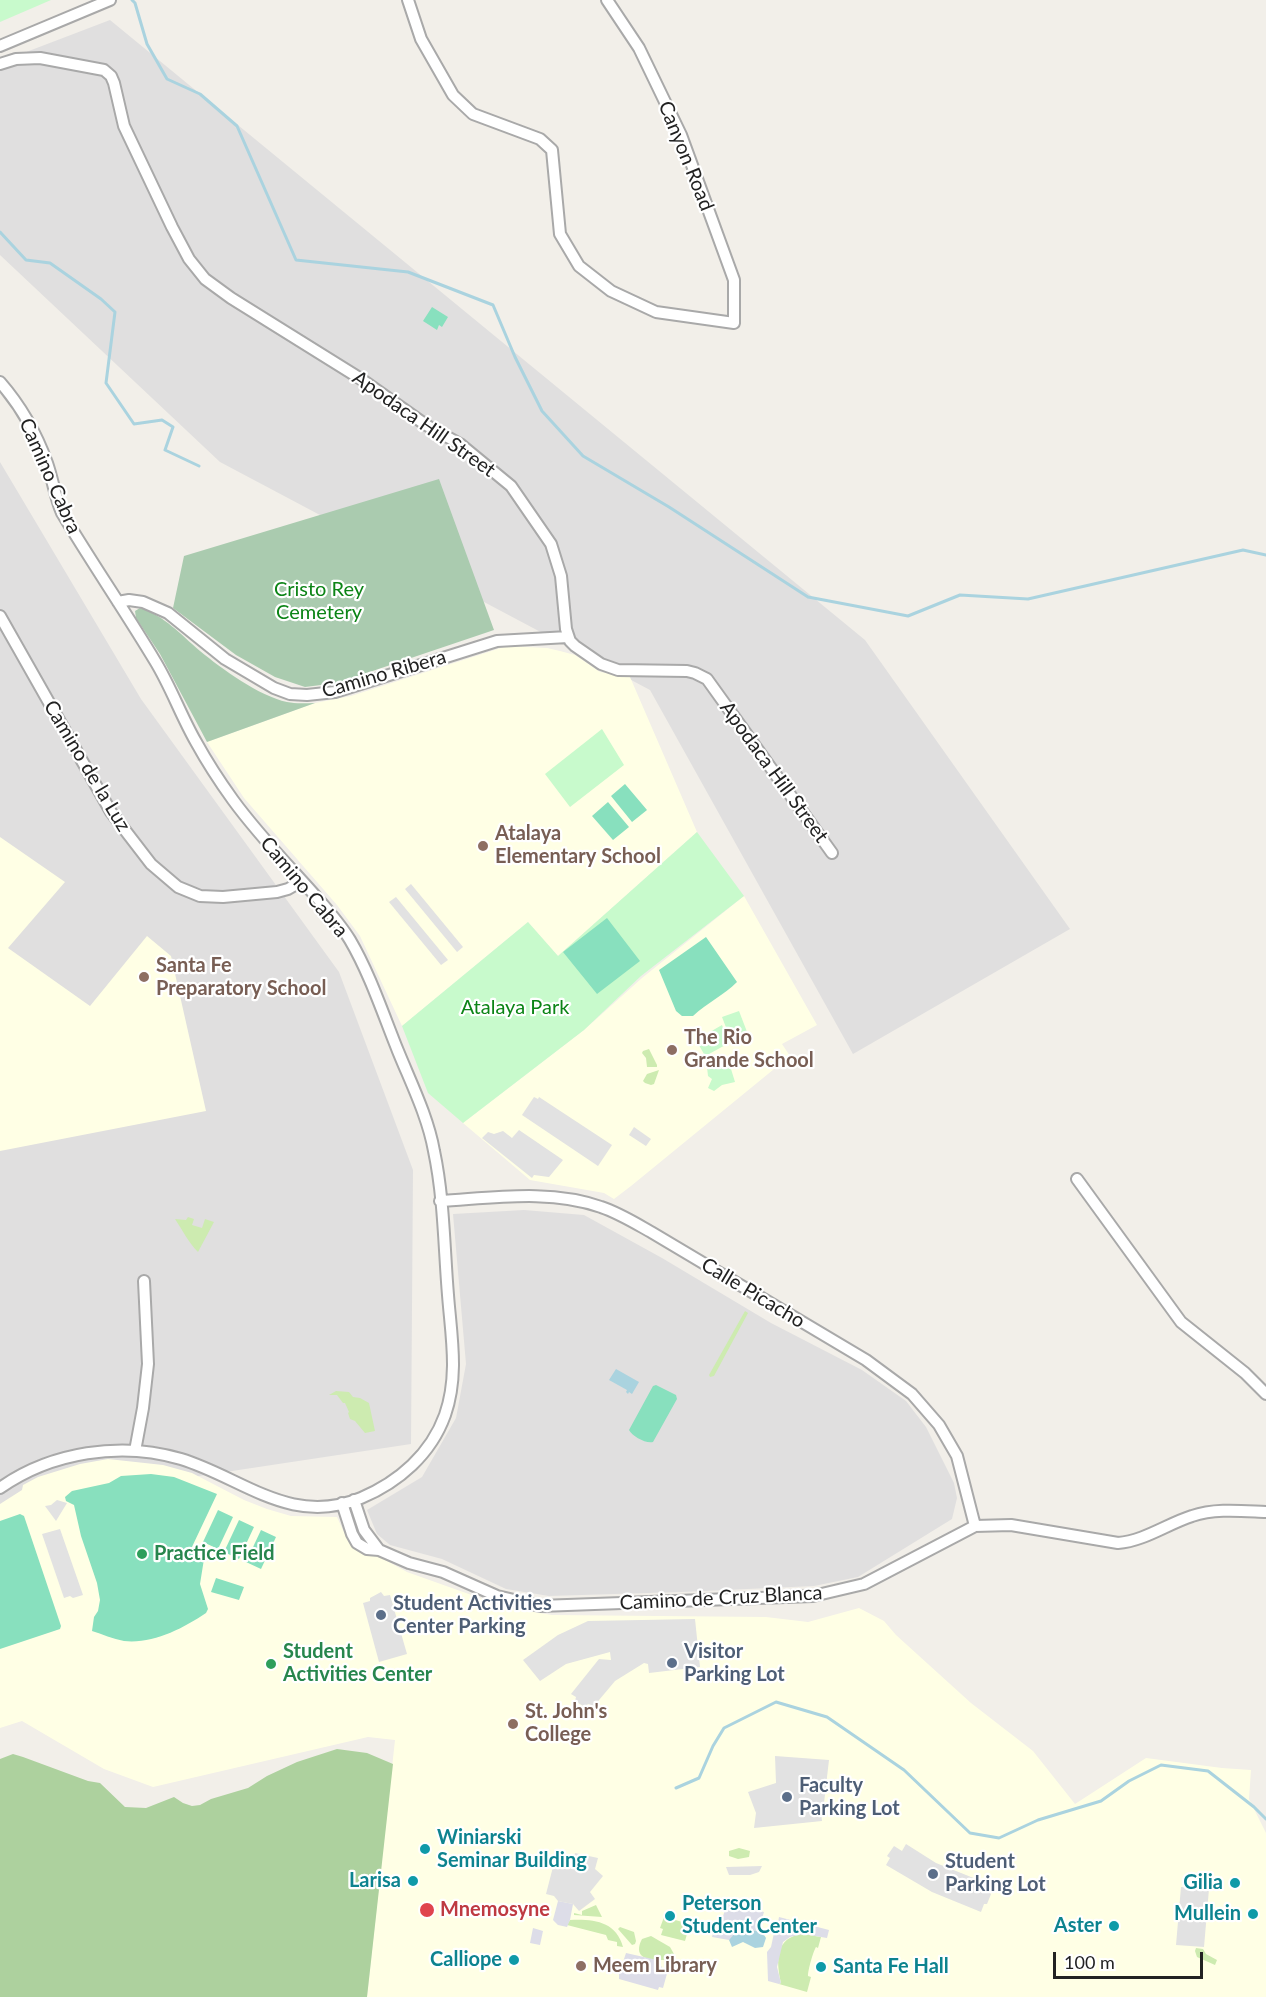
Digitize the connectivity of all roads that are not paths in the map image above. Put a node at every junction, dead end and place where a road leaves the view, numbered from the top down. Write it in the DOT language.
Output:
graph roads {
  1 [pos="110,0"];
  2 [pos="408,0"];
  3 [pos="608,0"];
  4 [pos="0,46"];
  5 [pos="0,64"];
  6 [pos="2,386"];
  7 [pos="118,602"];
  8 [pos="0,616"];
  9 [pos="568,637"];
  10 [pos="832,853"];
  11 [pos="302,881"];
  12 [pos="1077,1179"];
  13 [pos="441,1201"];
  14 [pos="144,1281"];
  15 [pos="1266,1394"];
  16 [pos="135,1451"];
  17 [pos="0,1488"];
  18 [pos="348,1502"];
  19 [pos="1266,1512"];
  20 [pos="975,1526"];
  1 -- 4 [label="street"];
  2 -- 3 [label="street, Canyon Road"];
  5 -- 9 [label="street, Apodaca Hill Street"];
  6 -- 7 [label="street, Camino Cabra"];
  7 -- 9 [label="street, Camino Ribera"];
  7 -- 11 [label="street, Camino Cabra"];
  8 -- 11 [label="street, Camino de la Luz"];
  9 -- 10 [label="street, Apodaca Hill Street"];
  11 -- 13 [label="street, Camino Cabra"];
  12 -- 15 [label="street"];
  13 -- 18 [label="street, Camino Cabra"];
  13 -- 20 [label="street, Calle Picacho"];
  14 -- 16 [label="street"];
  16 -- 17 [label="street"];
  16 -- 18 [label="street"];
  18 -- 20 [label="street, Camino de Cruz Blanca"];
  19 -- 20 [label="street, Camino de Cruz Blanca"];
}
